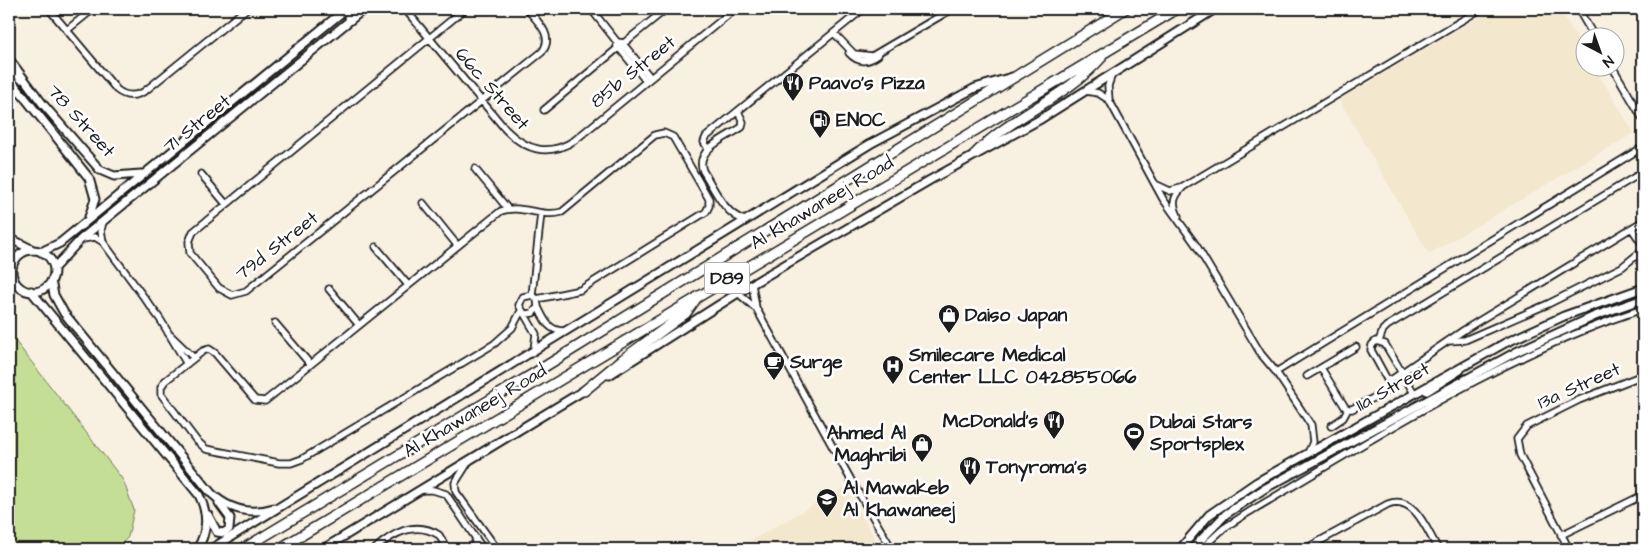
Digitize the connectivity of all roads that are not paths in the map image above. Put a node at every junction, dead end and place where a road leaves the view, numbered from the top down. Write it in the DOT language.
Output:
graph roads {
  1 [pos="49,9"];
  2 [pos="93,9"];
  3 [pos="246,9"];
  4 [pos="346,9"];
  5 [pos="354,9"];
  6 [pos="364,9"];
  7 [pos="405,9"];
  8 [pos="465,9"];
  9 [pos="527,9"];
  10 [pos="591,9"];
  11 [pos="666,9"];
  12 [pos="735,9"];
  13 [pos="863,9"];
  14 [pos="952,9"];
  15 [pos="1125,9"];
  16 [pos="1177,9"];
  17 [pos="1215,9"];
  18 [pos="1481,9"];
  19 [pos="1578,9"];
  20 [pos="350,20"];
  21 [pos="1589,28"];
  22 [pos="67,30"];
  23 [pos="834,33"];
  24 [pos="429,38"];
  25 [pos="621,45"];
  26 [pos="1108,50"];
  27 [pos="9,59"];
  28 [pos="9,68"];
  29 [pos="1113,72"];
  30 [pos="1015,77"];
  31 [pos="9,78"];
  32 [pos="1619,78"];
  33 [pos="648,79"];
  34 [pos="26,81"];
  35 [pos="1086,91"];
  36 [pos="1109,100"];
  37 [pos="480,102"];
  38 [pos="544,110"];
  39 [pos="738,111"];
  40 [pos="1643,119"];
  41 [pos="575,140"];
  42 [pos="1643,147"];
  43 [pos="708,149"];
  44 [pos="975,154"];
  45 [pos="475,169"];
  46 [pos="1643,172"];
  47 [pos="144,173"];
  48 [pos="201,174"];
  49 [pos="1154,184"];
  50 [pos="1184,187"];
  51 [pos="423,203"];
  52 [pos="226,204"];
  53 [pos="508,209"];
  54 [pos="541,213"];
  55 [pos="89,219"];
  56 [pos="744,220"];
  57 [pos="1179,221"];
  58 [pos="1643,221"];
  59 [pos="103,222"];
  60 [pos="1632,229"];
  61 [pos="9,238"];
  62 [pos="81,240"];
  63 [pos="103,242"];
  64 [pos="457,245"];
  65 [pos="1643,245"];
  66 [pos="376,247"];
  67 [pos="33,250"];
  68 [pos="1643,250"];
  69 [pos="41,252"];
  70 [pos="9,260"];
  71 [pos="54,268"];
  72 [pos="13,269"];
  73 [pos="51,281"];
  74 [pos="752,284"];
  75 [pos="408,285"];
  76 [pos="329,288"];
  77 [pos="1643,288"];
  78 [pos="31,291"];
  79 [pos="738,293"];
  80 [pos="698,296"];
  81 [pos="534,297"];
  82 [pos="1643,299"];
  83 [pos="756,308"];
  84 [pos="537,309"];
  85 [pos="1643,309"];
  86 [pos="524,312"];
  87 [pos="275,323"];
  88 [pos="359,325"];
  89 [pos="564,331"];
  90 [pos="168,333"];
  91 [pos="1379,341"];
  92 [pos="1448,341"];
  93 [pos="1356,347"];
  94 [pos="534,349"];
  95 [pos="194,358"];
  96 [pos="186,364"];
  97 [pos="310,364"];
  98 [pos="1463,366"];
  99 [pos="1321,368"];
  100 [pos="1276,372"];
  101 [pos="1401,372"];
  102 [pos="1643,375"];
  103 [pos="1307,376"];
  104 [pos="1389,383"];
  105 [pos="584,391"];
  106 [pos="1445,391"];
  107 [pos="1457,392"];
  108 [pos="1414,394"];
  109 [pos="1348,410"];
  110 [pos="1331,426"];
  111 [pos="1337,436"];
  112 [pos="1359,438"];
  113 [pos="1308,453"];
  114 [pos="471,458"];
  115 [pos="1301,469"];
  116 [pos="418,490"];
  117 [pos="211,493"];
  118 [pos="1643,495"];
  119 [pos="203,503"];
  120 [pos="282,506"];
  121 [pos="1561,535"];
  122 [pos="476,538"];
  123 [pos="198,549"];
  124 [pos="211,549"];
  125 [pos="243,549"];
  126 [pos="279,549"];
  127 [pos="323,549"];
  128 [pos="375,549"];
  129 [pos="447,549"];
  130 [pos="473,549"];
  131 [pos="483,549"];
  132 [pos="490,549"];
  133 [pos="497,549"];
  134 [pos="892,549"];
  135 [pos="1180,549"];
  136 [pos="1192,549"];
  137 [pos="1201,549"];
  138 [pos="1305,549"];
  139 [pos="1438,549"];
  140 [pos="1569,549"];
  1 -- 22 [label="street"];
  2 -- 22 [label="street"];
  3 -- 22 [label="street"];
  4 -- 47 [label="street, 71 Street"];
  5 -- 20 [label="street"];
  6 -- 20 [label="street, 71 Street"];
  7 -- 24 [label="street, 66c Street"];
  8 -- 24 [label="street, 79d Street"];
  9 -- 37 [label="street, 79d Street"];
  10 -- 25 [label="street"];
  11 -- 25 [label="street"];
  12 -- 33 [label="street, 85b Street"];
  13 -- 23 [label="street"];
  14 -- 23 [label="street"];
  15 -- 30 [label="highway, Al Khawaneej Road / D89"];
  16 -- 26 [label="highway, Al Khawaneej Road / D89"];
  17 -- 29 [label="street"];
  18 -- 50 [label="street"];
  19 -- 21 [label="street"];
  20 -- 59 [label="street, 71 Street"];
  23 -- 39 [label="street"];
  24 -- 37 [label="street, 66c Street"];
  24 -- 52 [label="street, 79d Street"];
  25 -- 33 [label="street"];
  25 -- 38 [label="street"];
  26 -- 44 [label="highway"];
  26 -- 80 [label="highway, Al Khawaneej Road / D89"];
  27 -- 34 [label="street, 78 Street"];
  28 -- 34 [label="street"];
  29 -- 35 [label="street"];
  29 -- 36 [label="street"];
  30 -- 56 [label="street"];
  30 -- 125 [label="highway, Al Khawaneej Road / D89"];
  31 -- 55 [label="street, 78 Street"];
  32 -- 40 [label="street"];
  33 -- 41 [label="street, 85b Street"];
  34 -- 47 [label="street, 78 Street"];
  35 -- 36 [label="street"];
  35 -- 44 [label="street"];
  36 -- 49 [label="street"];
  37 -- 41 [label="street, 66c Street"];
  37 -- 52 [label="street, 79d Street"];
  39 -- 43 [label="street"];
  39 -- 43 [label="street"];
  42 -- 100 [label="street"];
  43 -- 56 [label="street"];
  44 -- 74 [label="street"];
  45 -- 53 [label="street"];
  46 -- 91 [label="street"];
  47 -- 55 [label="street, 71 Street"];
  48 -- 52 [label="street"];
  49 -- 50 [label="street"];
  49 -- 57 [label="street"];
  50 -- 57 [label="street"];
  51 -- 64 [label="street"];
  53 -- 54 [label="street"];
  53 -- 64 [label="street"];
  54 -- 81 [label="street"];
  54 -- 81 [label="street"];
  55 -- 69 [label="street, 71 Street"];
  56 -- 89 [label="street"];
  57 -- 100 [label="street"];
  58 -- 60 [label="street"];
  59 -- 62 [label="street, 71 Street"];
  59 -- 63 [label="street"];
  60 -- 65 [label="street"];
  60 -- 92 [label="street"];
  61 -- 67 [label="street"];
  62 -- 63 [label="street"];
  62 -- 71 [label="street, 71 Street"];
  63 -- 90 [label="street"];
  64 -- 75 [label="street"];
  66 -- 75 [label="street"];
  67 -- 69 [label="street"];
  67 -- 72 [label="street"];
  68 -- 92 [label="street"];
  69 -- 71 [label="street"];
  70 -- 72 [label="street"];
  71 -- 73 [label="street"];
  72 -- 78 [label="street"];
  73 -- 78 [label="street"];
  73 -- 117 [label="street"];
  74 -- 79 [label="street"];
  74 -- 83 [label="street"];
  75 -- 88 [label="street"];
  76 -- 88 [label="street"];
  77 -- 98 [label="street, 11a Street"];
  78 -- 119 [label="street"];
  79 -- 83 [label="street"];
  79 -- 105 [label="street"];
  80 -- 105 [label="highway"];
  80 -- 126 [label="highway, Al Khawaneej Road / D89"];
  81 -- 84 [label="street"];
  81 -- 86 [label="street"];
  82 -- 106 [label="street, 11a Street"];
  83 -- 134 [label="street"];
  84 -- 86 [label="street"];
  84 -- 89 [label="street"];
  85 -- 107 [label="street, 11a Street"];
  86 -- 94 [label="street"];
  86 -- 96 [label="street"];
  87 -- 97 [label="street"];
  88 -- 97 [label="street"];
  89 -- 94 [label="street"];
  90 -- 95 [label="street"];
  90 -- 96 [label="street"];
  91 -- 101 [label="street"];
  91 -- 104 [label="street"];
  92 -- 101 [label="street"];
  93 -- 99 [label="street"];
  94 -- 120 [label="street"];
  95 -- 96 [label="street"];
  95 -- 97 [label="street"];
  98 -- 108 [label="street, 11a Street"];
  98 -- 112 [label="street"];
  99 -- 103 [label="street"];
  99 -- 109 [label="street"];
  100 -- 113 [label="street"];
  101 -- 104 [label="street"];
  101 -- 108 [label="street"];
  102 -- 121 [label="street, 13a Street"];
  104 -- 109 [label="street"];
  105 -- 114 [label="street"];
  106 -- 107 [label="street"];
  106 -- 112 [label="street, 11a Street"];
  107 -- 137 [label="street, 11a Street"];
  108 -- 111 [label="street, 11a Street"];
  109 -- 110 [label="street"];
  111 -- 113 [label="street, 11a Street"];
  111 -- 115 [label="street"];
  112 -- 115 [label="street, 11a Street"];
  113 -- 135 [label="street, 11a Street"];
  114 -- 116 [label="street"];
  114 -- 133 [label="street"];
  115 -- 136 [label="street, 11a Street"];
  116 -- 122 [label="street"];
  116 -- 127 [label="street"];
  117 -- 119 [label="street"];
  117 -- 120 [label="street"];
  118 -- 121 [label="street"];
  119 -- 123 [label="street"];
  120 -- 124 [label="street"];
  121 -- 140 [label="street"];
  122 -- 130 [label="street"];
  122 -- 131 [label="street"];
  128 -- 129 [label="street"];
  131 -- 132 [label="street"];
  138 -- 139 [label="street"];
}
